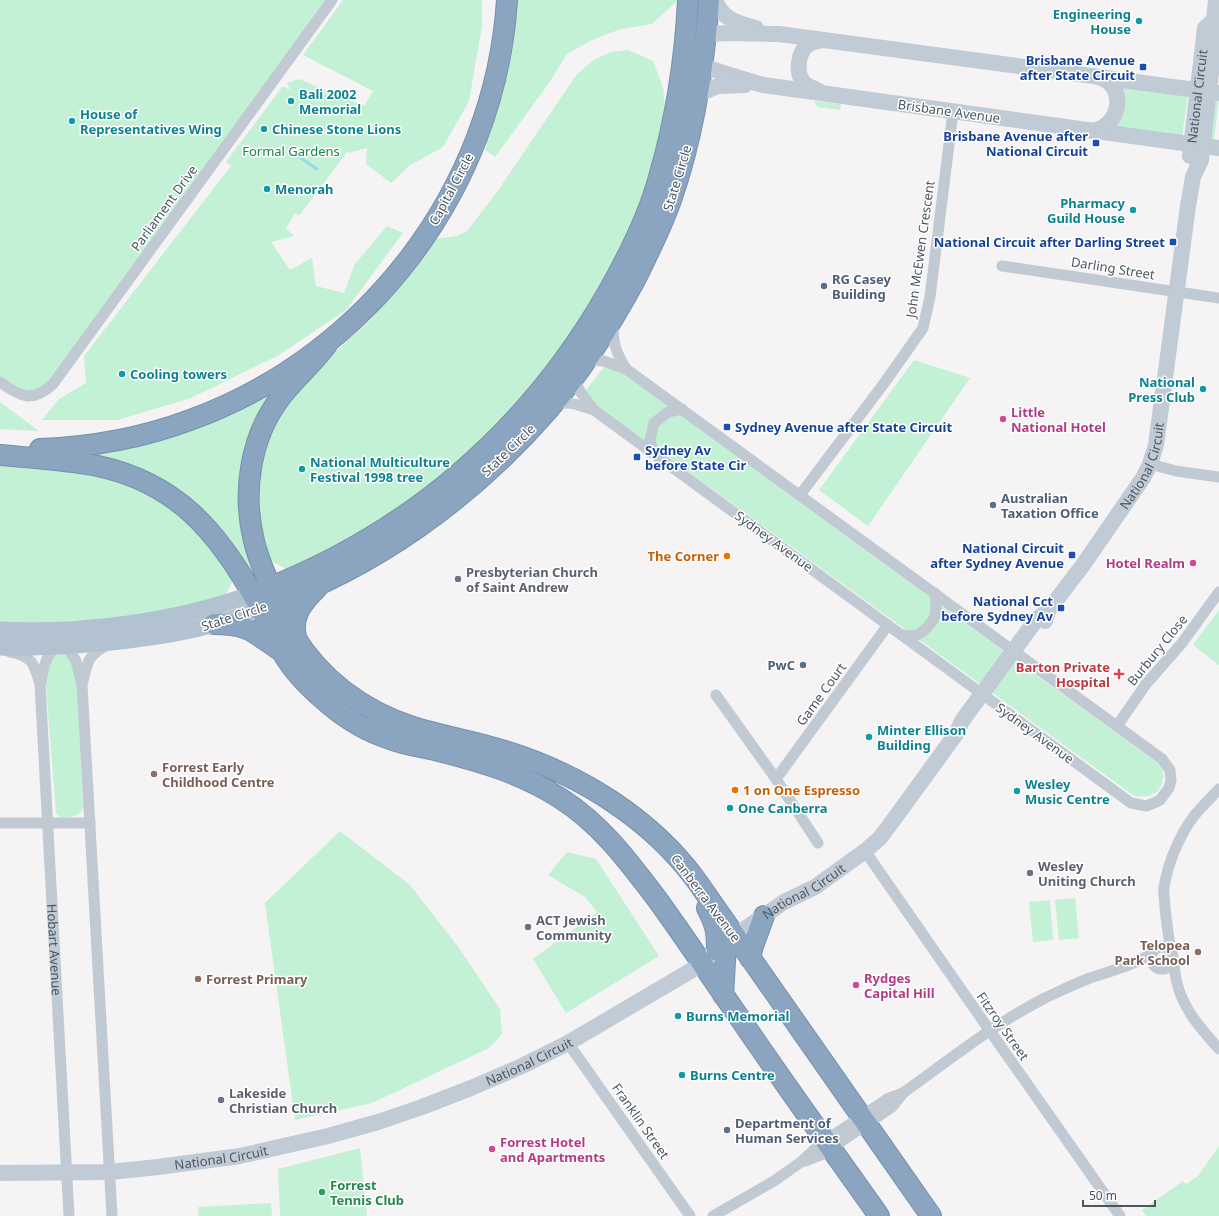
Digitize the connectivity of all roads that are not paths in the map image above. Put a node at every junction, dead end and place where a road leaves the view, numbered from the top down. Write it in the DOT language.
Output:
graph roads {
  1 [pos="332,0"];
  2 [pos="507,0"];
  3 [pos="688,0"];
  4 [pos="709,0"];
  5 [pos="715,0"];
  6 [pos="1216,0"];
  7 [pos="686,34"];
  8 [pos="706,34"];
  9 [pos="779,34"];
  10 [pos="826,40"];
  11 [pos="683,60"];
  12 [pos="703,66"];
  13 [pos="1095,76"];
  14 [pos="763,85"];
  15 [pos="1209,91"];
  16 [pos="699,94"];
  17 [pos="826,94"];
  18 [pos="953,112"];
  19 [pos="1092,131"];
  20 [pos="1197,146"];
  21 [pos="1219,148"];
  22 [pos="1002,266"];
  23 [pos="1176,292"];
  24 [pos="1219,298"];
  25 [pos="612,320"];
  26 [pos="328,343"];
  27 [pos="564,360"];
  28 [pos="586,360"];
  29 [pos="626,369"];
  30 [pos="573,378"];
  31 [pos="0,382"];
  32 [pos="682,409"];
  33 [pos="548,410"];
  34 [pos="594,410"];
  35 [pos="0,449"];
  36 [pos="653,452"];
  37 [pos="0,455"];
  38 [pos="1150,464"];
  39 [pos="1219,477"];
  40 [pos="454,490"];
  41 [pos="800,495"];
  42 [pos="391,535"];
  43 [pos="322,583"];
  44 [pos="1219,592"];
  45 [pos="935,593"];
  46 [pos="265,598"];
  47 [pos="214,624"];
  48 [pos="888,625"];
  49 [pos="86,628"];
  50 [pos="0,630"];
  51 [pos="33,630"];
  52 [pos="902,635"];
  53 [pos="112,642"];
  54 [pos="62,644"];
  55 [pos="289,646"];
  56 [pos="0,648"];
  57 [pos="1017,654"];
  58 [pos="40,684"];
  59 [pos="82,685"];
  60 [pos="716,695"];
  61 [pos="986,697"];
  62 [pos="1117,726"];
  63 [pos="776,779"];
  64 [pos="1219,789"];
  65 [pos="0,823"];
  66 [pos="48,823"];
  67 [pos="90,823"];
  68 [pos="818,843"];
  69 [pos="865,851"];
  70 [pos="764,916"];
  71 [pos="726,944"];
  72 [pos="1154,951"];
  73 [pos="1173,956"];
  74 [pos="750,958"];
  75 [pos="702,963"];
  76 [pos="1124,966"];
  77 [pos="1158,967"];
  78 [pos="1176,983"];
  79 [pos="723,995"];
  80 [pos="990,1031"];
  81 [pos="568,1043"];
  82 [pos="1219,1049"];
  83 [pos="863,1121"];
  84 [pos="828,1144"];
  85 [pos="110,1172"];
  86 [pos="0,1173"];
  87 [pos="67,1173"];
  88 [pos="1116,1214"];
  89 [pos="69,1216"];
  90 [pos="112,1216"];
  91 [pos="690,1216"];
  92 [pos="713,1216"];
  93 [pos="879,1216"];
  94 [pos="931,1216"];
  1 -- 31 [label="street, Parliament Drive"];
  2 -- 26 [label="highway, Capital Circle"];
  3 -- 7 [label="highway, State Circle"];
  4 -- 8 [label="highway, State Circle"];
  5 -- 9 [label="street"];
  6 -- 15 [label="street, National Circuit"];
  7 -- 8 [label="highway"];
  7 -- 11 [label="highway, State Circle"];
  8 -- 9 [label="street"];
  8 -- 12 [label="highway, State Circle"];
  9 -- 10 [label="street"];
  10 -- 13 [label="street"];
  10 -- 17 [label="street"];
  11 -- 12 [label="highway, Brisbane Avenue"];
  11 -- 27 [label="highway, State Circle"];
  12 -- 14 [label="street, Brisbane Avenue"];
  12 -- 16 [label="highway, State Circle"];
  13 -- 15 [label="street"];
  13 -- 19 [label="street"];
  14 -- 16 [label="street"];
  14 -- 17 [label="street, Brisbane Avenue"];
  15 -- 20 [label="street, National Circuit"];
  16 -- 25 [label="highway, State Circle"];
  17 -- 18 [label="street, Brisbane Avenue"];
  18 -- 19 [label="street, Brisbane Avenue"];
  18 -- 41 [label="street, John McEwen Crescent"];
  19 -- 20 [label="street, Brisbane Avenue"];
  20 -- 21 [label="street, Brisbane Avenue"];
  20 -- 23 [label="street, National Circuit"];
  22 -- 23 [label="street, Darling Street"];
  23 -- 24 [label="street, Darling Street"];
  23 -- 38 [label="street, National Circuit"];
  25 -- 28 [label="highway, State Circle"];
  25 -- 29 [label="street, Sydney Avenue"];
  26 -- 35 [label="highway"];
  26 -- 46 [label="highway"];
  27 -- 28 [label="highway, Sydney Avenue"];
  27 -- 30 [label="highway, Sydney Avenue"];
  27 -- 40 [label="highway, State Circle"];
  28 -- 29 [label="street, Sydney Avenue"];
  28 -- 30 [label="highway, State Circle"];
  29 -- 32 [label="street, Sydney Avenue"];
  30 -- 33 [label="highway, State Circle"];
  30 -- 34 [label="street, Sydney Avenue"];
  32 -- 36 [label="street"];
  32 -- 41 [label="street, Sydney Avenue"];
  33 -- 34 [label="street"];
  33 -- 40 [label="highway, State Circle"];
  34 -- 36 [label="street, Sydney Avenue"];
  36 -- 48 [label="street, Sydney Avenue"];
  37 -- 46 [label="highway"];
  38 -- 39 [label="street"];
  38 -- 57 [label="street, National Circuit"];
  40 -- 42 [label="highway, State Circle"];
  41 -- 45 [label="street, Sydney Avenue"];
  42 -- 43 [label="highway, State Circle"];
  42 -- 46 [label="highway, State Circle"];
  43 -- 46 [label="highway, State Circle"];
  43 -- 55 [label="highway"];
  44 -- 62 [label="street, Burbury Close"];
  45 -- 52 [label="street"];
  45 -- 57 [label="street, Sydney Avenue"];
  46 -- 47 [label="main road, State Circle"];
  46 -- 49 [label="main road, State Circle"];
  46 -- 55 [label="highway, Canberra Avenue"];
  47 -- 53 [label="main road, State Circle"];
  47 -- 55 [label="highway"];
  48 -- 52 [label="street, Sydney Avenue"];
  48 -- 63 [label="street, Game Court"];
  49 -- 51 [label="main road, State Circle"];
  49 -- 54 [label="main road, State Circle"];
  50 -- 51 [label="main road, State Circle"];
  51 -- 54 [label="main road"];
  52 -- 61 [label="street, Sydney Avenue"];
  53 -- 54 [label="main road, State Circle"];
  53 -- 59 [label="street"];
  54 -- 56 [label="main road, State Circle"];
  54 -- 58 [label="street, Hobart Avenue"];
  54 -- 59 [label="street"];
  55 -- 71 [label="highway, Canberra Avenue"];
  55 -- 75 [label="highway, Canberra Avenue"];
  56 -- 58 [label="street, Hobart Avenue"];
  57 -- 61 [label="street, National Circuit"];
  57 -- 62 [label="street, Sydney Avenue"];
  58 -- 66 [label="street, Hobart Avenue"];
  59 -- 67 [label="street"];
  60 -- 63 [label="street"];
  61 -- 62 [label="street, Sydney Avenue"];
  61 -- 69 [label="street, National Circuit"];
  63 -- 68 [label="street"];
  64 -- 73 [label="street"];
  65 -- 66 [label="street"];
  66 -- 67 [label="street"];
  66 -- 87 [label="street, Hobart Avenue"];
  67 -- 85 [label="street"];
  69 -- 70 [label="street, National Circuit"];
  69 -- 80 [label="street, Fitzroy Street"];
  70 -- 71 [label="street, National Circuit"];
  70 -- 74 [label="highway"];
  71 -- 74 [label="highway, Canberra Avenue"];
  71 -- 75 [label="street, National Circuit"];
  71 -- 79 [label="highway"];
  72 -- 73 [label="street"];
  72 -- 76 [label="street"];
  72 -- 77 [label="street"];
  73 -- 77 [label="street"];
  73 -- 78 [label="street"];
  74 -- 83 [label="highway, Canberra Avenue"];
  75 -- 79 [label="highway, Canberra Avenue"];
  75 -- 81 [label="street, National Circuit"];
  76 -- 77 [label="street"];
  76 -- 80 [label="street"];
  77 -- 78 [label="street"];
  78 -- 82 [label="street"];
  79 -- 84 [label="highway, Canberra Avenue"];
  80 -- 83 [label="street"];
  80 -- 88 [label="street, Fitzroy Street"];
  81 -- 85 [label="street, National Circuit"];
  81 -- 91 [label="street, Franklin Street"];
  83 -- 84 [label="street"];
  83 -- 94 [label="highway, Canberra Avenue"];
  84 -- 92 [label="street"];
  84 -- 93 [label="highway, Canberra Avenue"];
  85 -- 87 [label="street, National Circuit"];
  85 -- 90 [label="street"];
  86 -- 87 [label="street, National Circuit"];
  87 -- 89 [label="street, Hobart Avenue"];
}
